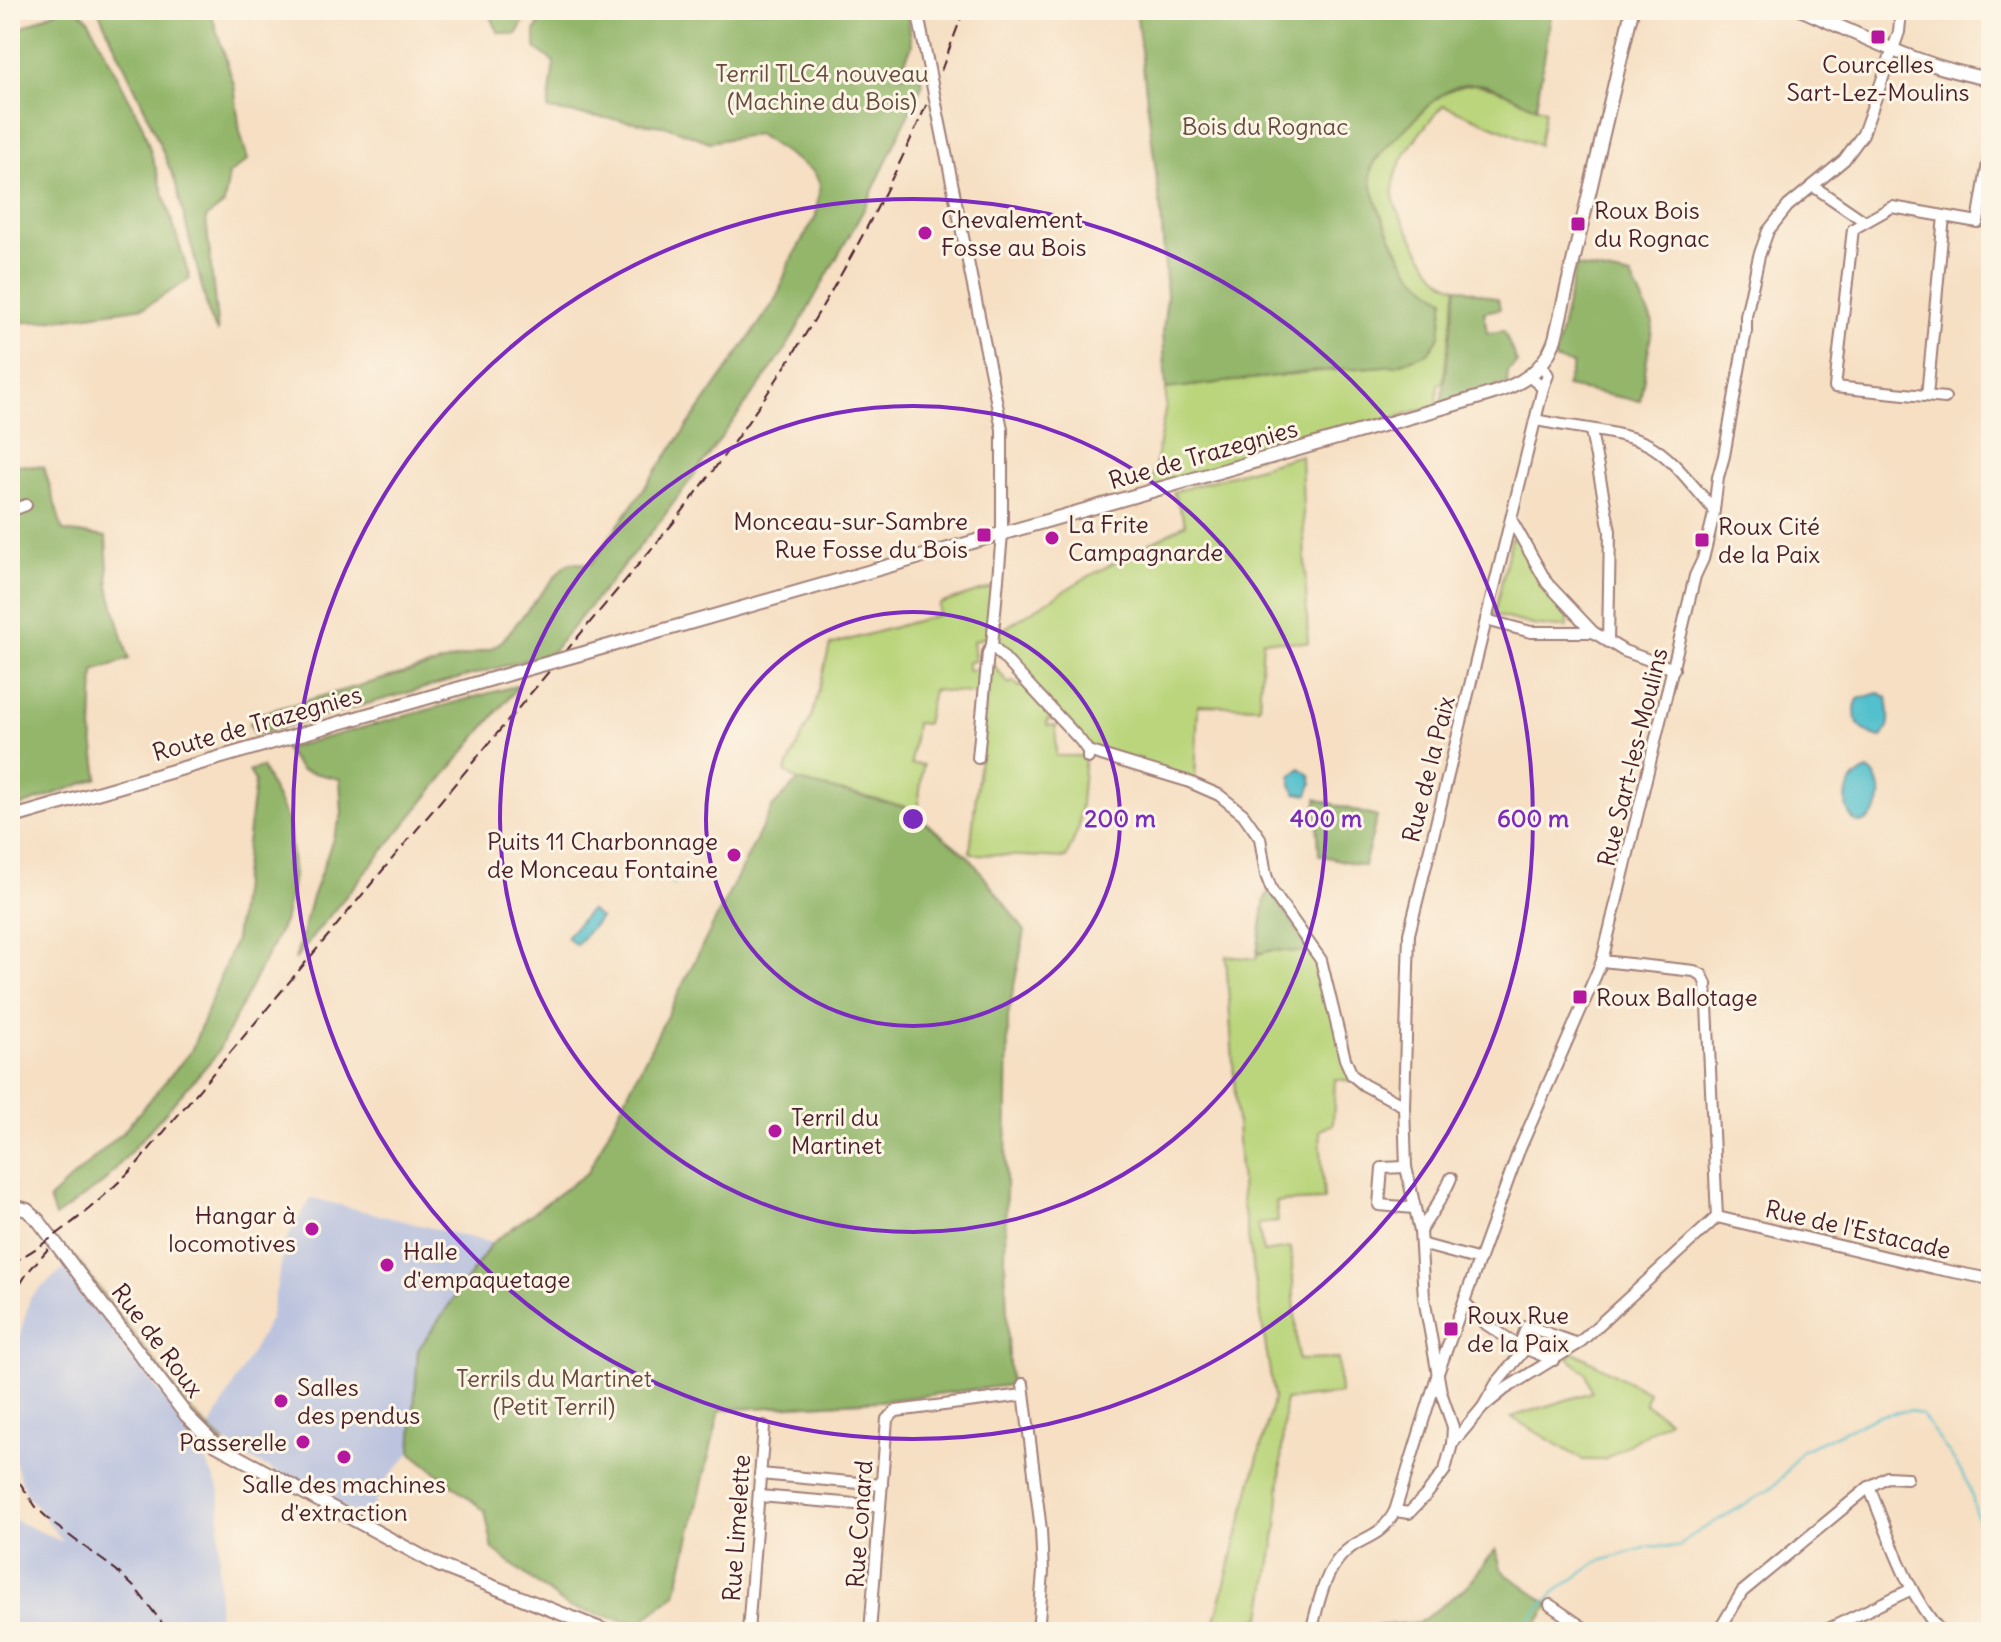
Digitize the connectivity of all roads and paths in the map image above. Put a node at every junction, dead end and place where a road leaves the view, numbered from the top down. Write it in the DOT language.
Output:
graph roads {
  1 [pos="917,10"];
  2 [pos="1632,10"];
  3 [pos="1802,10"];
  4 [pos="1901,10"];
  5 [pos="1893,49"];
  6 [pos="1991,79"];
  7 [pos="1991,159"];
  8 [pos="1813,186"];
  9 [pos="1944,216"];
  10 [pos="1864,221"];
  11 [pos="1542,365"];
  12 [pos="1530,377"];
  13 [pos="1543,388"];
  14 [pos="1927,396"];
  15 [pos="1945,398"];
  16 [pos="1536,420"];
  17 [pos="1591,431"];
  18 [pos="26,505"];
  19 [pos="1714,510"];
  20 [pos="10,511"];
  21 [pos="1512,521"];
  22 [pos="1002,534"];
  23 [pos="1486,620"];
  24 [pos="1593,632"];
  25 [pos="1608,642"];
  26 [pos="992,645"];
  27 [pos="1674,669"];
  28 [pos="516,672"];
  29 [pos="978,758"];
  30 [pos="10,818"];
  31 [pos="1602,961"];
  32 [pos="1404,1106"];
  33 [pos="1406,1167"];
  34 [pos="1451,1178"];
  35 [pos="10,1205"];
  36 [pos="1414,1208"];
  37 [pos="1717,1217"];
  38 [pos="1420,1231"];
  39 [pos="1421,1244"];
  40 [pos="1480,1260"];
  41 [pos="1991,1260"];
  42 [pos="1990,1280"];
  43 [pos="1464,1302"];
  44 [pos="1578,1344"];
  45 [pos="1522,1348"];
  46 [pos="1554,1360"];
  47 [pos="1438,1373"];
  48 [pos="1483,1407"];
  49 [pos="764,1426"];
  50 [pos="1452,1444"];
  51 [pos="760,1474"];
  52 [pos="1907,1478"];
  53 [pos="882,1485"];
  54 [pos="1869,1487"];
  55 [pos="759,1496"];
  56 [pos="880,1506"];
  57 [pos="1395,1511"];
  58 [pos="1912,1589"];
  59 [pos="1550,1605"];
  60 [pos="608,1632"];
  61 [pos="748,1632"];
  62 [pos="870,1632"];
  63 [pos="1038,1632"];
  64 [pos="1311,1632"];
  65 [pos="1590,1632"];
  66 [pos="1718,1632"];
  67 [pos="1822,1632"];
  68 [pos="1941,1632"];
  1 -- 22 [label="street"];
  2 -- 11 [label="main road, Rue de Trazegnies"];
  3 -- 5 [label="main road"];
  4 -- 5 [label="street, Rue Sart-les-Moulins"];
  5 -- 6 [label="main road"];
  5 -- 8 [label="street, Rue Sart-les-Moulins"];
  7 -- 9 [label="street"];
  8 -- 10 [label="street"];
  8 -- 19 [label="street, Rue Sart-les-Moulins"];
  9 -- 10 [label="street"];
  9 -- 14 [label="street"];
  10 -- 14 [label="street"];
  11 -- 12 [label="main road, Rue de Trazegnies"];
  11 -- 13 [label="street, Rue de la Paix"];
  12 -- 13 [label="street"];
  12 -- 22 [label="main road, Rue de Trazegnies"];
  13 -- 16 [label="street, Rue de la Paix"];
  14 -- 15 [label="street"];
  16 -- 17 [label="street"];
  16 -- 21 [label="street, Rue de la Paix"];
  17 -- 19 [label="street"];
  17 -- 25 [label="street"];
  18 -- 20 [label="street"];
  19 -- 27 [label="street, Rue Sart-les-Moulins"];
  21 -- 23 [label="street, Rue de la Paix"];
  21 -- 24 [label="street"];
  22 -- 26 [label="street"];
  22 -- 28 [label="main road, Rue de Trazegnies, bridge"];
  23 -- 24 [label="street"];
  23 -- 32 [label="street, Rue de la Paix"];
  24 -- 25 [label="street"];
  25 -- 27 [label="street"];
  26 -- 29 [label="street"];
  26 -- 32 [label="street"];
  27 -- 31 [label="street, Rue Sart-les-Moulins"];
  28 -- 30 [label="main road, Route de Trazegnies"];
  31 -- 37 [label="street"];
  31 -- 40 [label="street, Rue Sart-les-Moulins"];
  32 -- 33 [label="street, Rue de la Paix"];
  33 -- 36 [label="street, Rue de la Paix"];
  33 -- 36 [label="street"];
  34 -- 38 [label="street"];
  35 -- 60 [label="main road, Rue de Roux"];
  36 -- 38 [label="street, Rue de la Paix"];
  37 -- 42 [label="street, Rue de l'Estacade"];
  37 -- 44 [label="street"];
  38 -- 39 [label="street, Rue de la Paix"];
  39 -- 40 [label="street"];
  39 -- 47 [label="street, Rue de la Paix"];
  40 -- 43 [label="street, Rue Sart-les-Moulins"];
  41 -- 42 [label="street"];
  43 -- 45 [label="street"];
  43 -- 47 [label="street, Rue Sart-les-Moulins"];
  44 -- 45 [label="street"];
  44 -- 46 [label="street"];
  45 -- 46 [label="street"];
  45 -- 48 [label="street"];
  46 -- 48 [label="street"];
  47 -- 50 [label="street, Rue de la Paix"];
  47 -- 57 [label="street, Rue Sart-les-Moulins"];
  48 -- 50 [label="street"];
  49 -- 51 [label="street, Rue Limelette"];
  50 -- 57 [label="street"];
  51 -- 53 [label="street"];
  51 -- 55 [label="street, Rue Limelette"];
  52 -- 54 [label="street"];
  53 -- 56 [label="street, Rue Conard"];
  53 -- 63 [label="street, Rue Conard"];
  54 -- 58 [label="street"];
  54 -- 66 [label="street"];
  55 -- 56 [label="street"];
  55 -- 61 [label="street, Rue Limelette"];
  56 -- 62 [label="street, Rue Conard"];
  57 -- 64 [label="street"];
  58 -- 67 [label="street"];
  58 -- 68 [label="street"];
  59 -- 65 [label="street"];
}
